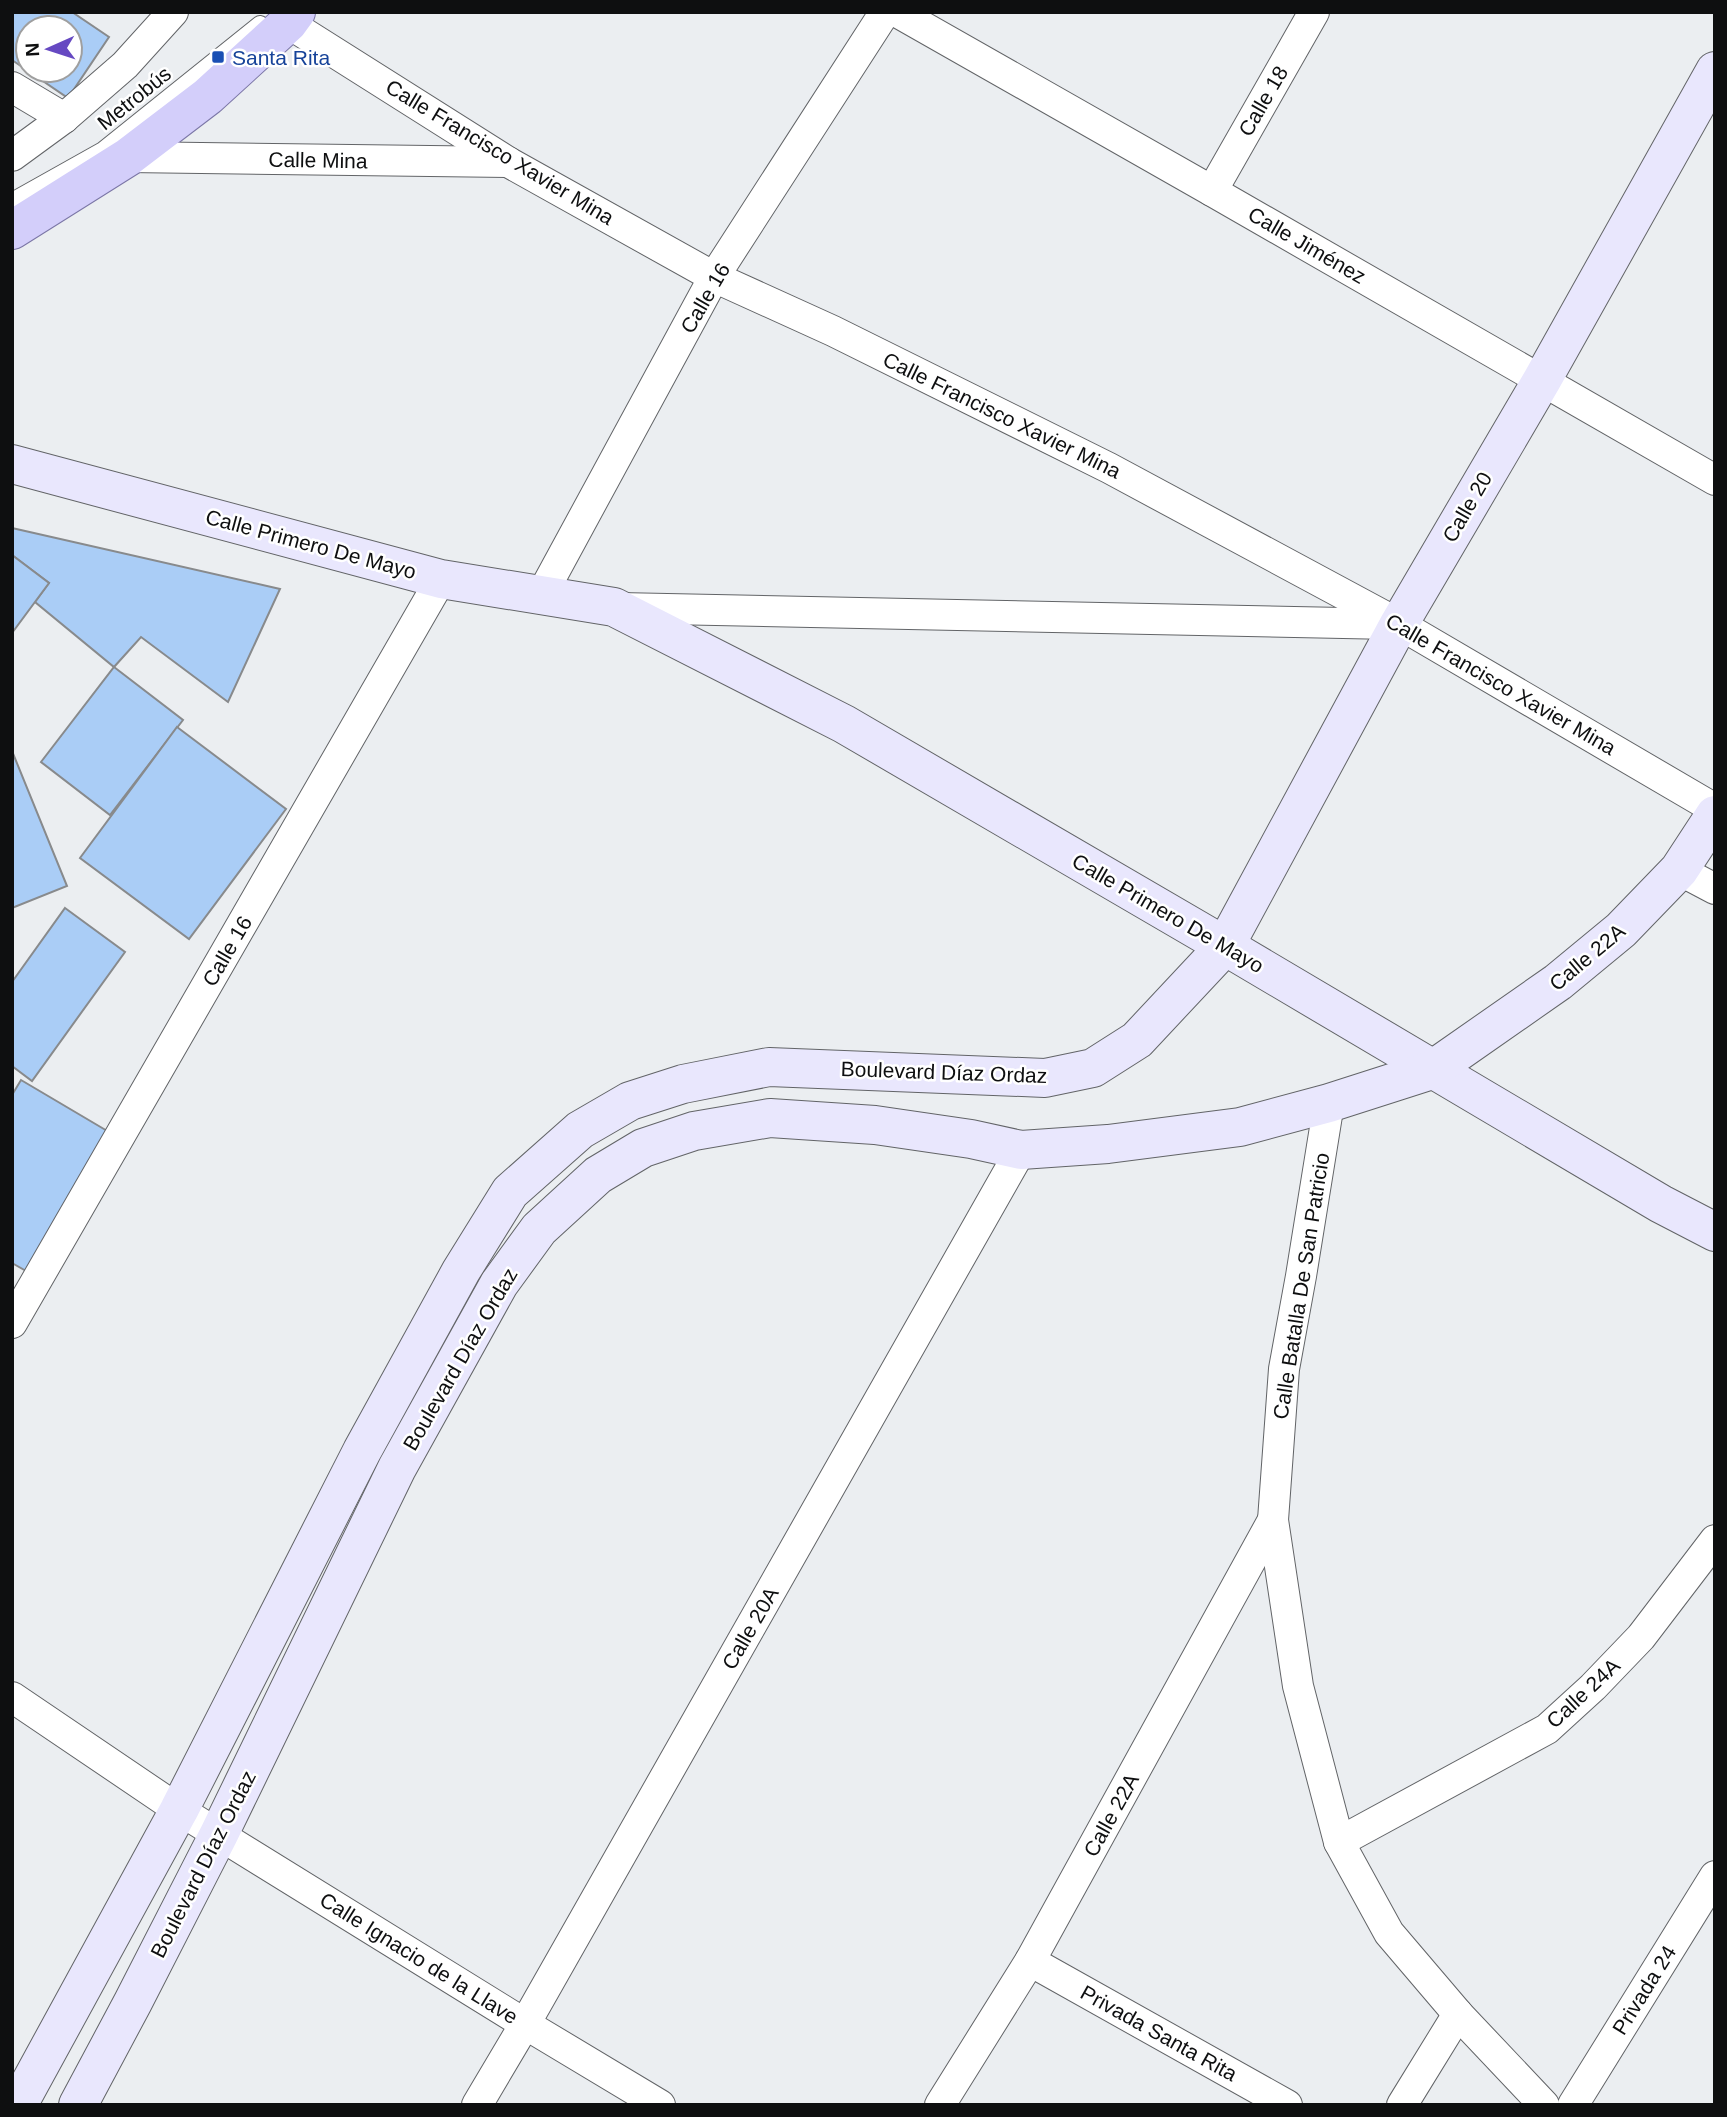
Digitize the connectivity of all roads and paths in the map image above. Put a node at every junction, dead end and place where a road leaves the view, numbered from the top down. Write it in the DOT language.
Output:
graph roads {
  1 [pos="173,12"];
  2 [pos="885,12"];
  3 [pos="897,12"];
  4 [pos="1314,12"];
  5 [pos="285,16"];
  6 [pos="1715,71"];
  7 [pos="12,87"];
  8 [pos="64,118"];
  9 [pos="12,156"];
  10 [pos="128,157"];
  11 [pos="508,162"];
  12 [pos="1212,191"];
  13 [pos="12,201"];
  14 [pos="12,230"];
  15 [pos="715,277"];
  16 [pos="1542,380"];
  17 [pos="12,464"];
  18 [pos="1715,481"];
  19 [pos="441,579"];
  20 [pos="542,594"];
  21 [pos="614,607"];
  22 [pos="1399,624"];
  23 [pos="1715,809"];
  24 [pos="1715,815"];
  25 [pos="1679,870"];
  26 [pos="1715,889"];
  27 [pos="1225,946"];
  28 [pos="1432,1070"];
  29 [pos="1329,1103"];
  30 [pos="1021,1150"];
  31 [pos="1715,1232"];
  32 [pos="12,1324"];
  33 [pos="1273,1520"];
  34 [pos="1715,1540"];
  35 [pos="12,1697"];
  36 [pos="179,1810"];
  37 [pos="219,1834"];
  38 [pos="1339,1842"];
  39 [pos="1715,1876"];
  40 [pos="1030,1961"];
  41 [pos="1458,2014"];
  42 [pos="525,2024"];
  43 [pos="18,2096"];
  44 [pos="78,2105"];
  45 [pos="477,2105"];
  46 [pos="660,2105"];
  47 [pos="940,2105"];
  48 [pos="1287,2105"];
  49 [pos="1402,2105"];
  50 [pos="1544,2105"];
  51 [pos="1573,2105"];
  1 -- 8 [label="street"];
  2 -- 15 [label="street, Calle 16"];
  3 -- 12 [label="street, Calle Jiménez"];
  4 -- 12 [label="street, Calle 18"];
  5 -- 10 [label="main road"];
  5 -- 11 [label="street, Calle Francisco Xavier Mina"];
  5 -- 13 [label="lane, Metrobús"];
  6 -- 16 [label="main road, Calle 20"];
  7 -- 8 [label="street"];
  8 -- 9 [label="street"];
  10 -- 11 [label="street, Calle Mina"];
  10 -- 14 [label="main road"];
  11 -- 15 [label="street, Calle Francisco Xavier Mina"];
  12 -- 16 [label="street, Calle Jiménez"];
  15 -- 20 [label="street, Calle 16"];
  15 -- 22 [label="street, Calle Francisco Xavier Mina"];
  16 -- 18 [label="street, Calle Jiménez"];
  16 -- 22 [label="main road, Calle 20"];
  17 -- 19 [label="main road, Calle Primero De Mayo"];
  19 -- 20 [label="main road, Calle Primero De Mayo"];
  19 -- 32 [label="street, Calle 16"];
  20 -- 21 [label="main road, Calle Primero De Mayo"];
  21 -- 22 [label="street, Calle Primero De Mayo"];
  21 -- 27 [label="main road, Calle Primero De Mayo"];
  22 -- 23 [label="street, Calle Francisco Xavier Mina"];
  22 -- 27 [label="main road, Calle 20"];
  24 -- 25 [label="main road, Calle 22A"];
  25 -- 26 [label="street"];
  25 -- 28 [label="main road, Calle 22A"];
  27 -- 28 [label="main road, Calle Primero De Mayo"];
  27 -- 36 [label="main road, Boulevard Díaz Ordaz"];
  28 -- 29 [label="main road, Boulevard Díaz Ordaz"];
  28 -- 31 [label="main road, Calle Primero De Mayo"];
  29 -- 30 [label="main road, Boulevard Díaz Ordaz"];
  29 -- 33 [label="street, Calle Batalla De San Patricio"];
  30 -- 37 [label="main road, Boulevard Díaz Ordaz"];
  30 -- 42 [label="street, Calle 20A"];
  33 -- 38 [label="street, Calle Batalla De San Patricio"];
  33 -- 40 [label="street, Calle 22A"];
  34 -- 38 [label="street, Calle 24A"];
  35 -- 36 [label="street, Calle Ignacio de la Llave"];
  36 -- 37 [label="street, Calle Ignacio de la Llave"];
  36 -- 43 [label="main road, Boulevard Díaz Ordaz"];
  37 -- 42 [label="street, Calle Ignacio de la Llave"];
  37 -- 44 [label="main road, Boulevard Díaz Ordaz"];
  38 -- 41 [label="street, Calle Batalla De San Patricio"];
  39 -- 51 [label="street, Privada 24"];
  40 -- 47 [label="street, Calle 22A"];
  40 -- 48 [label="street, Privada Santa Rita"];
  41 -- 49 [label="street"];
  41 -- 50 [label="street, Calle Batalla De San Patricio"];
  42 -- 45 [label="street, Calle 20A"];
  42 -- 46 [label="street, Calle Ignacio de la Llave"];
}
